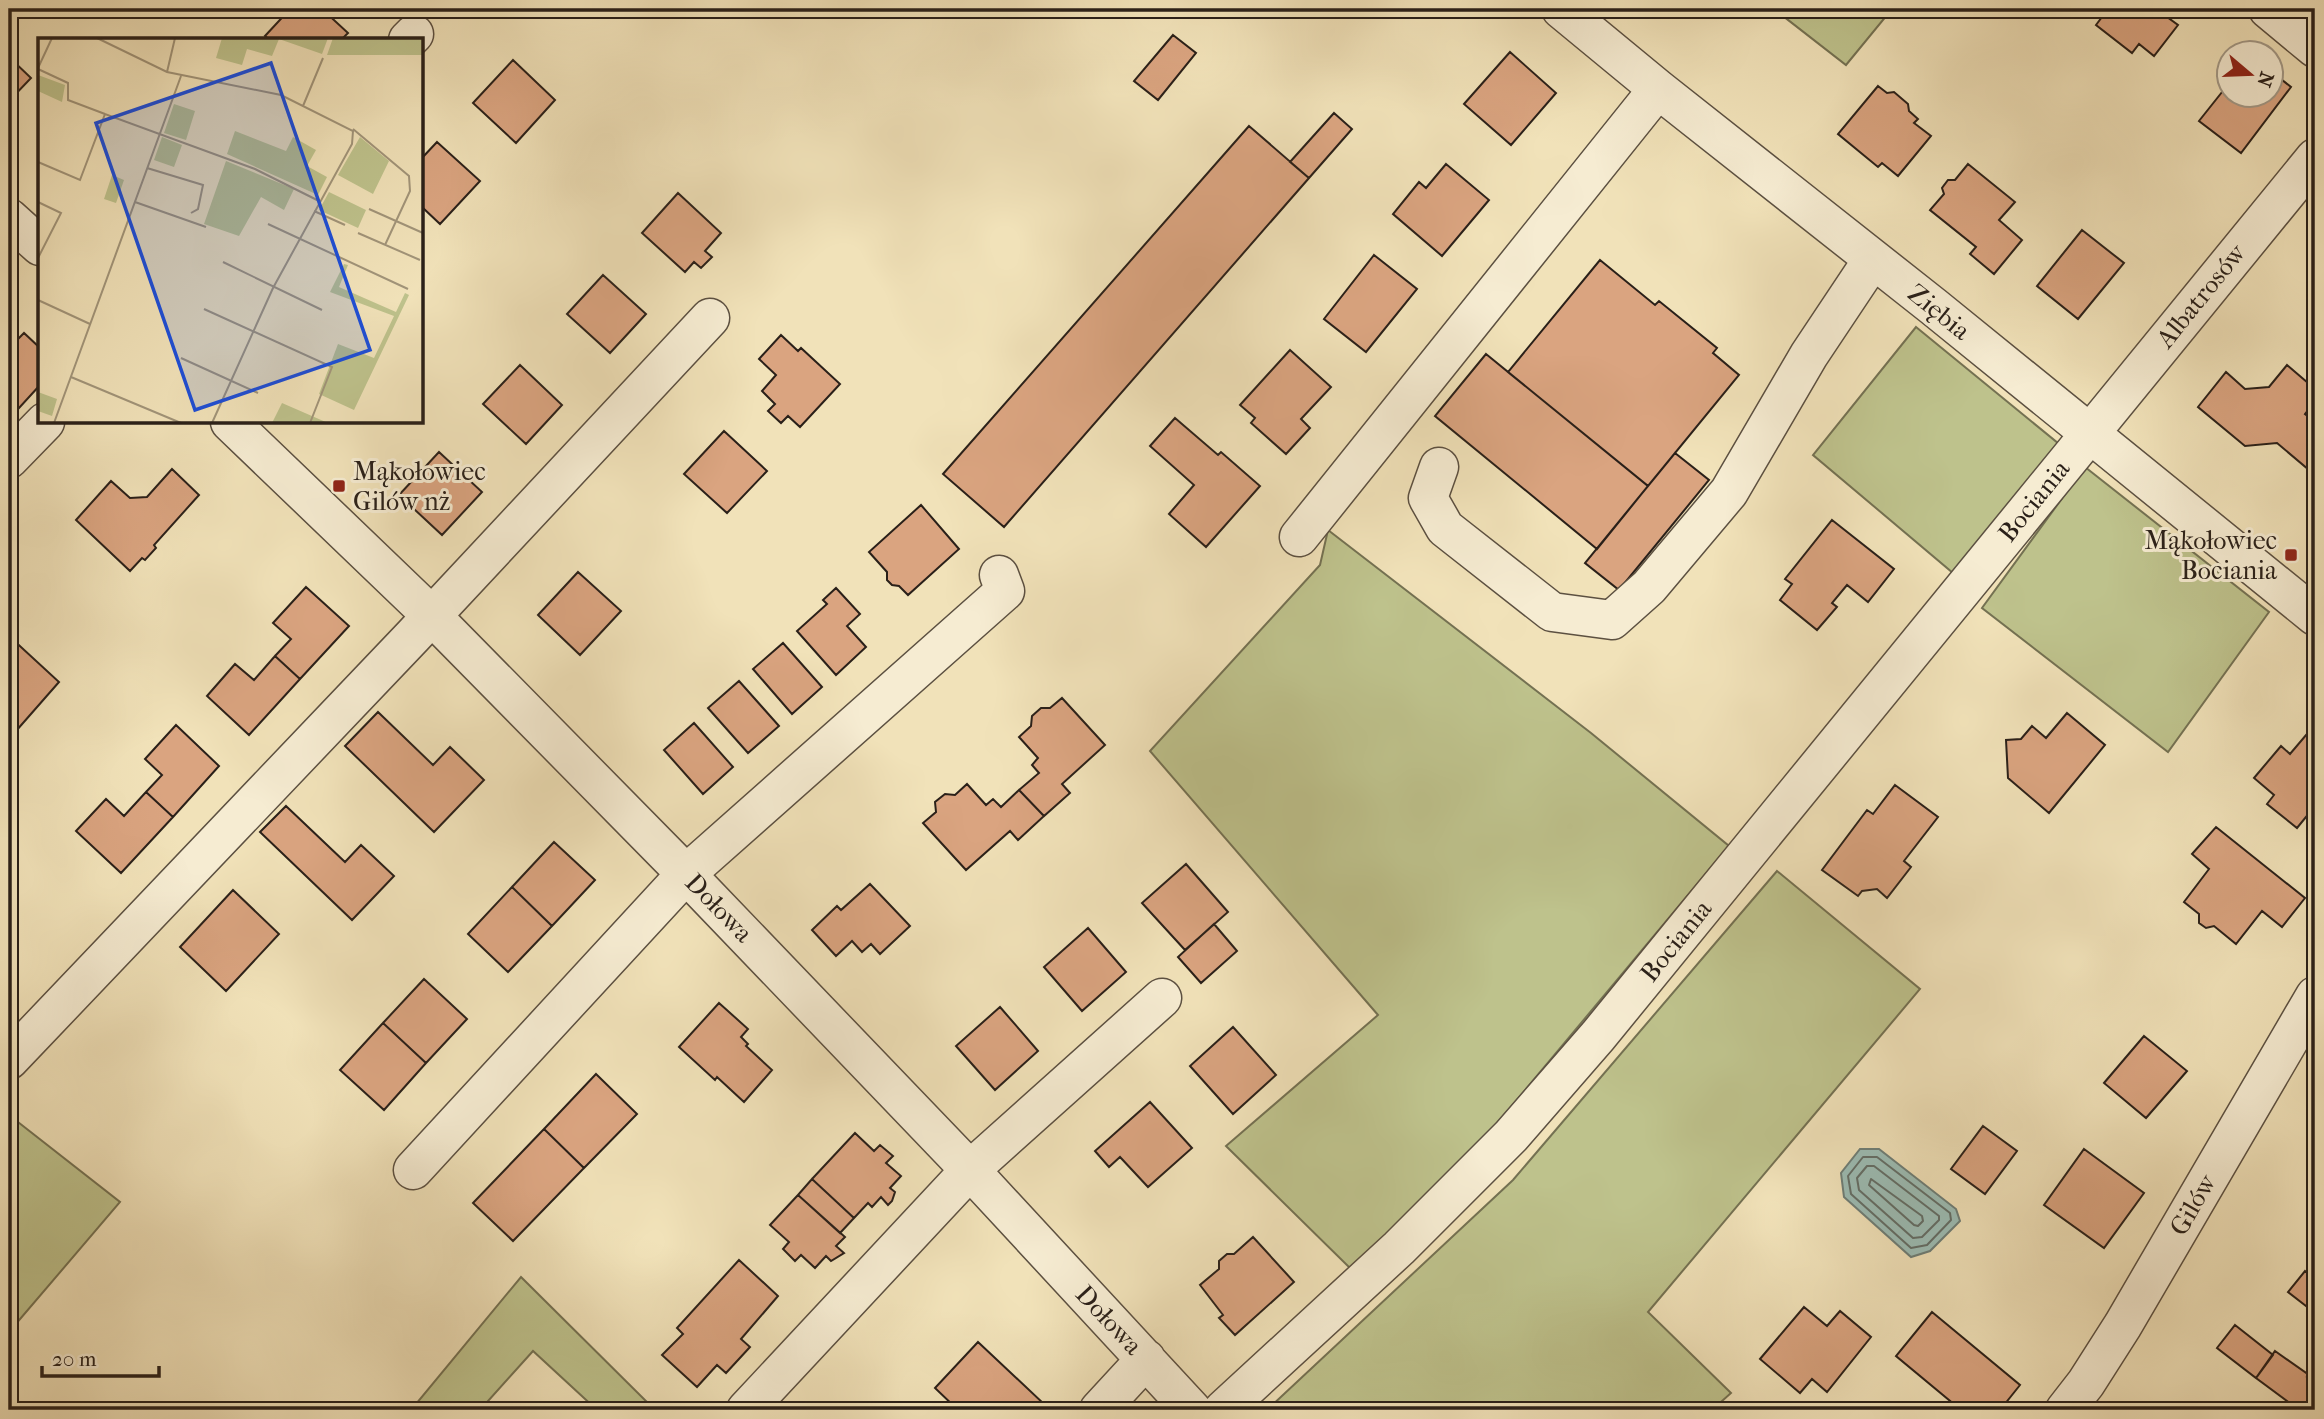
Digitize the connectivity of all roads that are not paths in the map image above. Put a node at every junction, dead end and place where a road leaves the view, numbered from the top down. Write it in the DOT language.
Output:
graph roads {
  1 [pos="1561,9"];
  2 [pos="2268,9"];
  3 [pos="2315,48"];
  4 [pos="1658,89"];
  5 [pos="2315,158"];
  6 [pos="9,218"];
  7 [pos="38,244"];
  8 [pos="1873,259"];
  9 [pos="710,318"];
  10 [pos="43,424"];
  11 [pos="232,424"];
  12 [pos="2088,434"];
  13 [pos="9,459"];
  14 [pos="1439,467"];
  15 [pos="1298,537"];
  16 [pos="999,575"];
  17 [pos="432,616"];
  18 [pos="2315,617"];
  19 [pos="687,874"];
  20 [pos="2315,996"];
  21 [pos="1162,998"];
  22 [pos="9,1060"];
  23 [pos="412,1170"];
  24 [pos="970,1170"];
  25 [pos="1146,1359"];
  26 [pos="746,1410"];
  27 [pos="1099,1410"];
  28 [pos="1192,1410"];
  29 [pos="1223,1410"];
  30 [pos="2065,1410"];
  1 -- 4 [label="street, Ziębia"];
  2 -- 3 [label="street"];
  4 -- 8 [label="street, Ziębia"];
  4 -- 15 [label="street"];
  5 -- 12 [label="street, Albatrosów"];
  6 -- 7 [label="street"];
  8 -- 12 [label="street, Ziębia"];
  8 -- 14 [label="street"];
  9 -- 17 [label="street"];
  10 -- 13 [label="street"];
  11 -- 17 [label="street, Dołowa"];
  12 -- 18 [label="street, Ziębia"];
  12 -- 29 [label="street, Bociania"];
  16 -- 19 [label="street"];
  17 -- 19 [label="street, Dołowa"];
  17 -- 22 [label="street"];
  19 -- 23 [label="street"];
  19 -- 24 [label="street, Dołowa"];
  20 -- 30 [label="street, Gilów"];
  21 -- 24 [label="street"];
  24 -- 25 [label="street, Dołowa"];
  24 -- 26 [label="street"];
  25 -- 27 [label="street"];
  25 -- 28 [label="street, Dołowa"];
}
